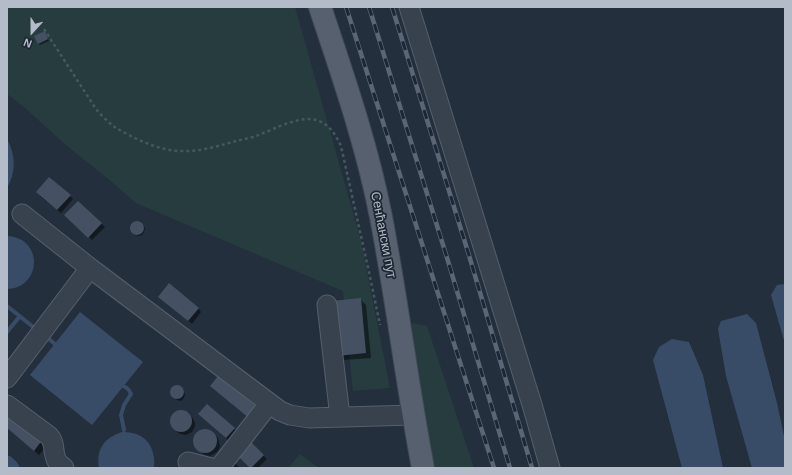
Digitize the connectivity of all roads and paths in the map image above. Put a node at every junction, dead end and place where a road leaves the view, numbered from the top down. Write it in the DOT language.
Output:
graph roads {
  1 [pos="320,7"];
  2 [pos="409,7"];
  3 [pos="44,29"];
  4 [pos="22,214"];
  5 [pos="90,268"];
  6 [pos="327,305"];
  7 [pos="381,332"];
  8 [pos="7,378"];
  9 [pos="269,404"];
  10 [pos="7,405"];
  11 [pos="413,415"];
  12 [pos="340,417"];
  13 [pos="188,462"];
  14 [pos="64,468"];
  15 [pos="211,468"];
  16 [pos="219,468"];
  17 [pos="423,468"];
  18 [pos="550,468"];
  1 -- 11 [label="main road, Сенћански пут"];
  2 -- 18 [label="lane"];
  3 -- 7 [label="path"];
  4 -- 5 [label="lane"];
  5 -- 8 [label="lane"];
  5 -- 9 [label="lane"];
  6 -- 12 [label="lane"];
  9 -- 12 [label="lane"];
  9 -- 16 [label="lane"];
  10 -- 14 [label="lane"];
  11 -- 12 [label="lane"];
  11 -- 17 [label="main road, Сенћански пут"];
  13 -- 15 [label="lane"];
}
